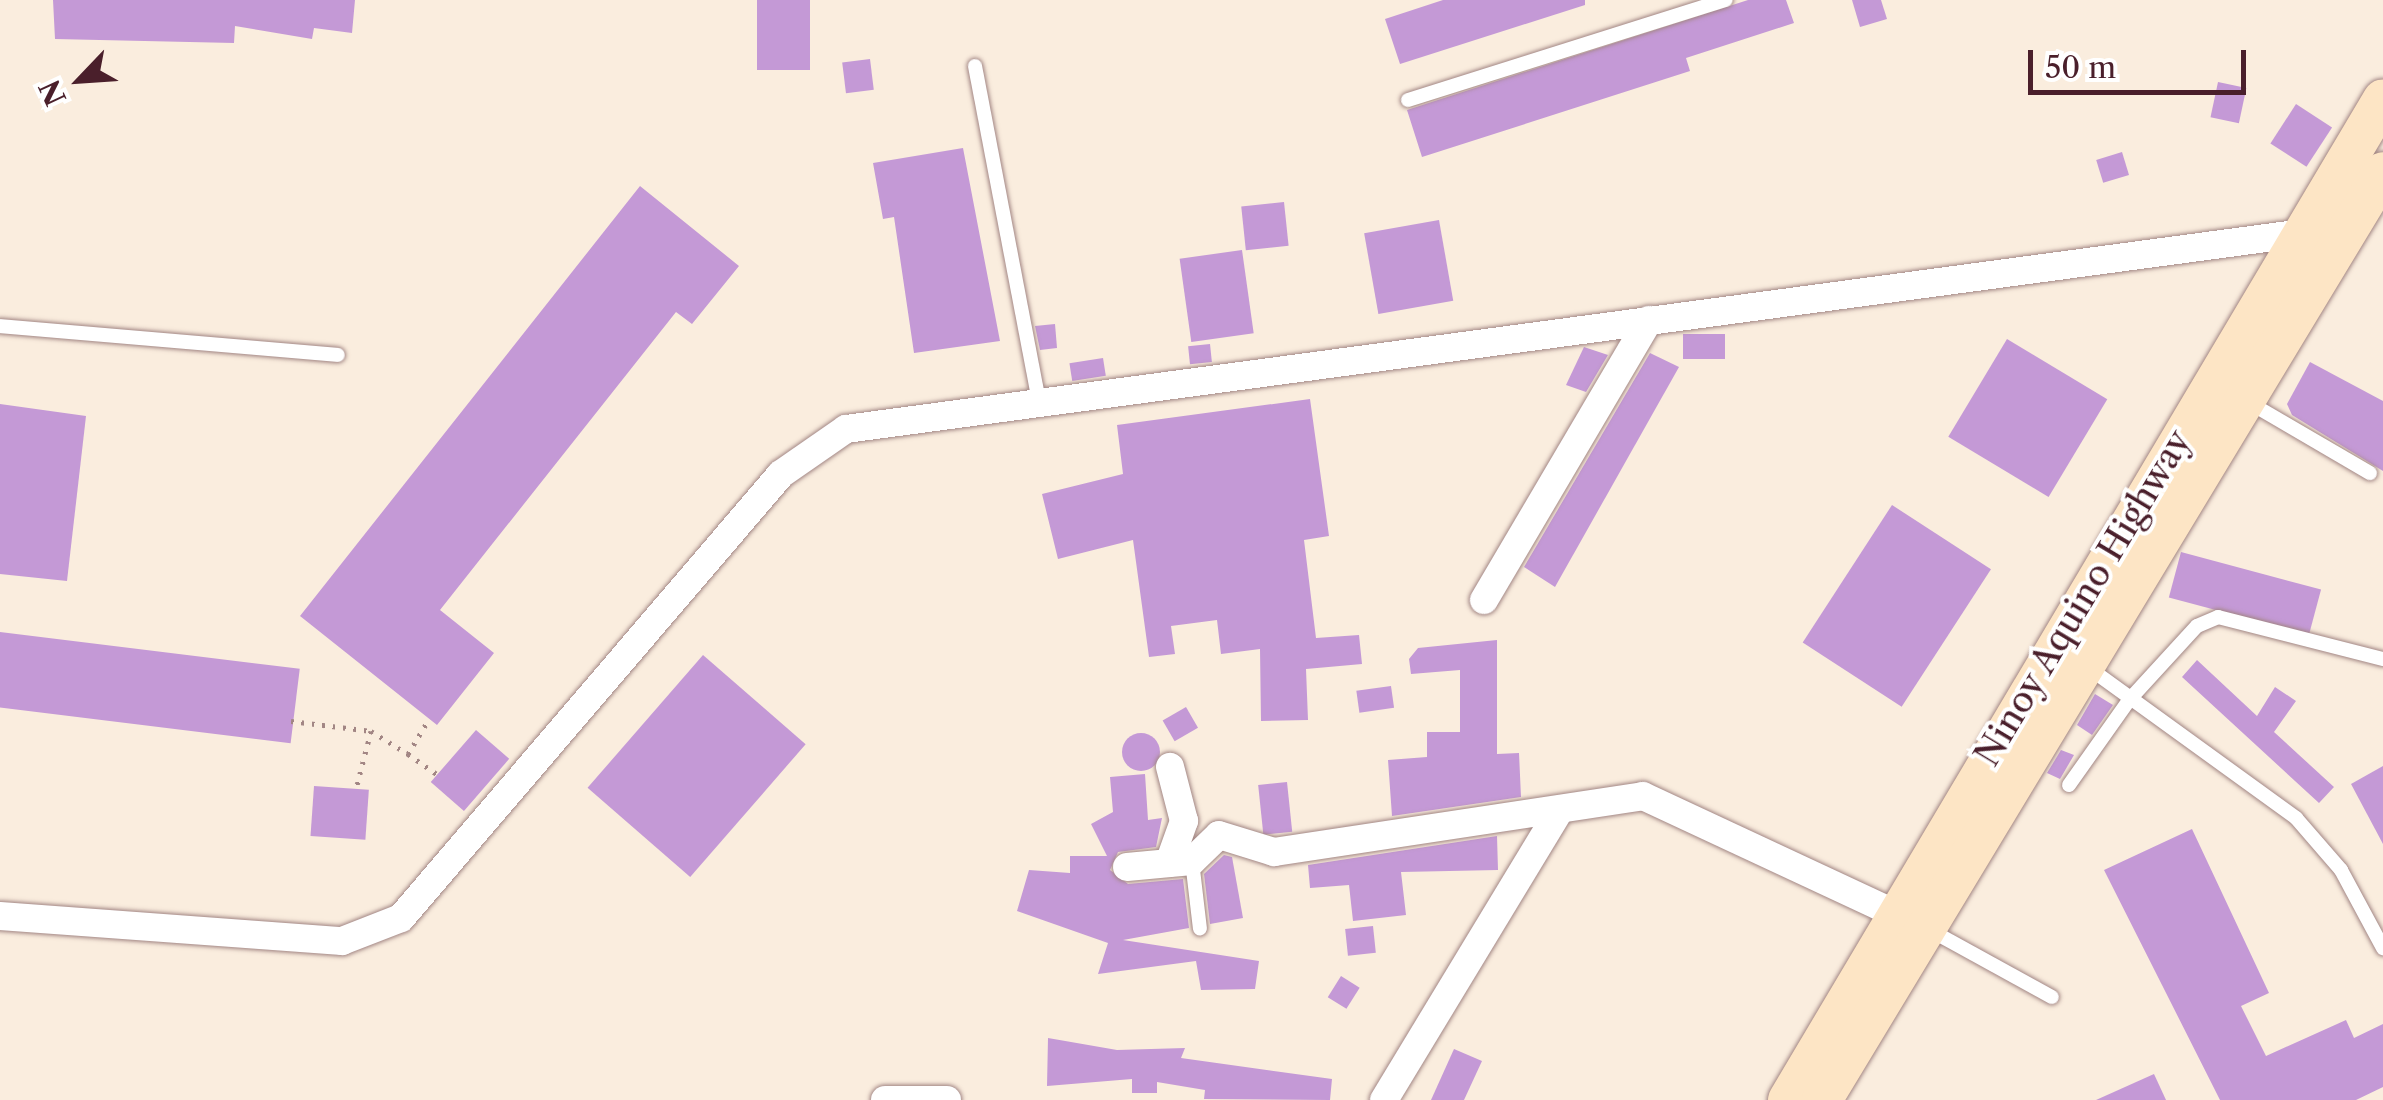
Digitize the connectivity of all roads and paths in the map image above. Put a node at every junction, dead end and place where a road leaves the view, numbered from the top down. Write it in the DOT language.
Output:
graph roads {
  1 [pos="1721,1"];
  2 [pos="975,66"];
  3 [pos="2383,98"];
  4 [pos="1408,100"];
  5 [pos="2360,186"];
  6 [pos="2302,233"];
  7 [pos="1649,320"];
  8 [pos="0,326"];
  9 [pos="2230,354"];
  10 [pos="338,355"];
  11 [pos="2257,388"];
  12 [pos="1039,401"];
  13 [pos="2370,473"];
  14 [pos="1484,600"];
  15 [pos="2383,659"];
  16 [pos="2088,668"];
  17 [pos="2130,698"];
  18 [pos="429,719"];
  19 [pos="292,721"];
  20 [pos="372,731"];
  21 [pos="408,754"];
  22 [pos="1170,767"];
  23 [pos="441,777"];
  24 [pos="2069,785"];
  25 [pos="356,789"];
  26 [pos="1559,811"];
  27 [pos="1181,862"];
  28 [pos="1127,867"];
  29 [pos="0,916"];
  30 [pos="1911,921"];
  31 [pos="1200,929"];
  32 [pos="2383,948"];
  33 [pos="2052,997"];
  34 [pos="884,1100"];
  35 [pos="947,1100"];
  36 [pos="1384,1100"];
  37 [pos="1788,1100"];
  38 [pos="1822,1100"];
  1 -- 4 [label="lane"];
  2 -- 12 [label="lane"];
  3 -- 5 [label="main road, Ninoy Aquino Highway"];
  5 -- 6 [label="main road, Ninoy Aquino Highway"];
  5 -- 11 [label="main road, Ninoy Aquino Highway"];
  6 -- 7 [label="street"];
  6 -- 9 [label="main road, Ninoy Aquino Highway"];
  7 -- 12 [label="street"];
  7 -- 14 [label="street"];
  8 -- 10 [label="lane"];
  9 -- 11 [label="main road"];
  9 -- 30 [label="main road, Ninoy Aquino Highway"];
  11 -- 13 [label="lane"];
  11 -- 16 [label="main road, Ninoy Aquino Highway"];
  12 -- 29 [label="street"];
  15 -- 17 [label="lane"];
  16 -- 17 [label="lane"];
  16 -- 30 [label="main road, Ninoy Aquino Highway"];
  17 -- 24 [label="lane"];
  17 -- 32 [label="lane"];
  18 -- 21 [label="path"];
  19 -- 20 [label="path"];
  20 -- 21 [label="path"];
  20 -- 25 [label="path"];
  21 -- 23 [label="path"];
  22 -- 27 [label="street"];
  26 -- 27 [label="street"];
  26 -- 30 [label="street"];
  26 -- 36 [label="street"];
  27 -- 28 [label="street"];
  27 -- 31 [label="lane"];
  30 -- 33 [label="lane"];
  30 -- 37 [label="main road, Ninoy Aquino Highway"];
  30 -- 38 [label="main road, Ninoy Aquino Highway"];
  34 -- 35 [label="street"];
}
